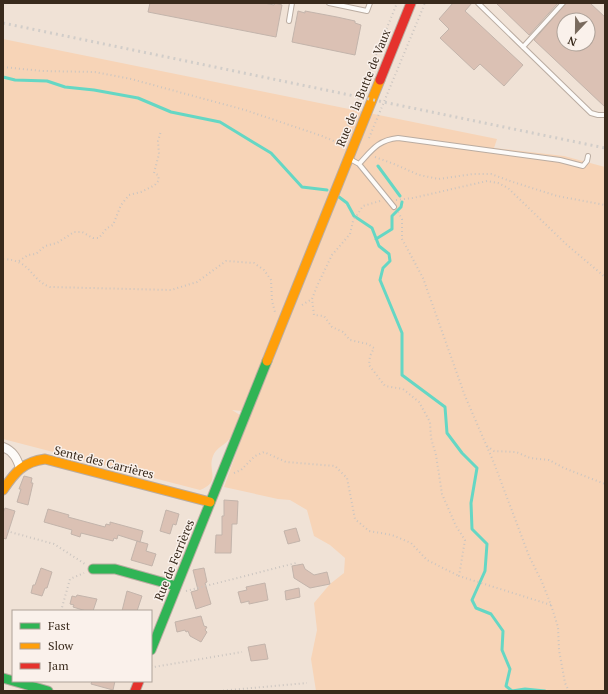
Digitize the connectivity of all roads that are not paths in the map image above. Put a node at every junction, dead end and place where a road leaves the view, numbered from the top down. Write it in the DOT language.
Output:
graph roads {
  1 [pos="292,3"];
  2 [pos="330,3"];
  3 [pos="370,3"];
  4 [pos="411,3"];
  5 [pos="478,3"];
  6 [pos="563,3"];
  7 [pos="288,21"];
  8 [pos="523,47"];
  9 [pos="605,115"];
  10 [pos="588,156"];
  11 [pos="348,158"];
  12 [pos="359,164"];
  13 [pos="394,207"];
  14 [pos="282,322"];
  15 [pos="3,447"];
  16 [pos="20,468"];
  17 [pos="3,490"];
  18 [pos="210,502"];
  19 [pos="93,569"];
  20 [pos="176,586"];
  21 [pos="152,647"];
  22 [pos="17,682"];
  23 [pos="48,691"];
  1 -- 7 [label="lane"];
  2 -- 3 [label="lane"];
  4 -- 11 [label="street, Rue de la Butte de Vaux"];
  5 -- 8 [label="lane"];
  6 -- 8 [label="lane"];
  8 -- 9 [label="lane"];
  10 -- 12 [label="lane"];
  11 -- 12 [label="lane"];
  11 -- 14 [label="street, Rue de la Butte de Vaux"];
  12 -- 13 [label="lane"];
  14 -- 18 [label="street, Rue de Ferrières"];
  15 -- 16 [label="street"];
  16 -- 17 [label="street"];
  16 -- 18 [label="street, Sente des Carrières"];
  18 -- 20 [label="street, Rue de Ferrières"];
  19 -- 20 [label="street"];
  20 -- 21 [label="street, Rue de Ferrières"];
  22 -- 23 [label="street"];
}
